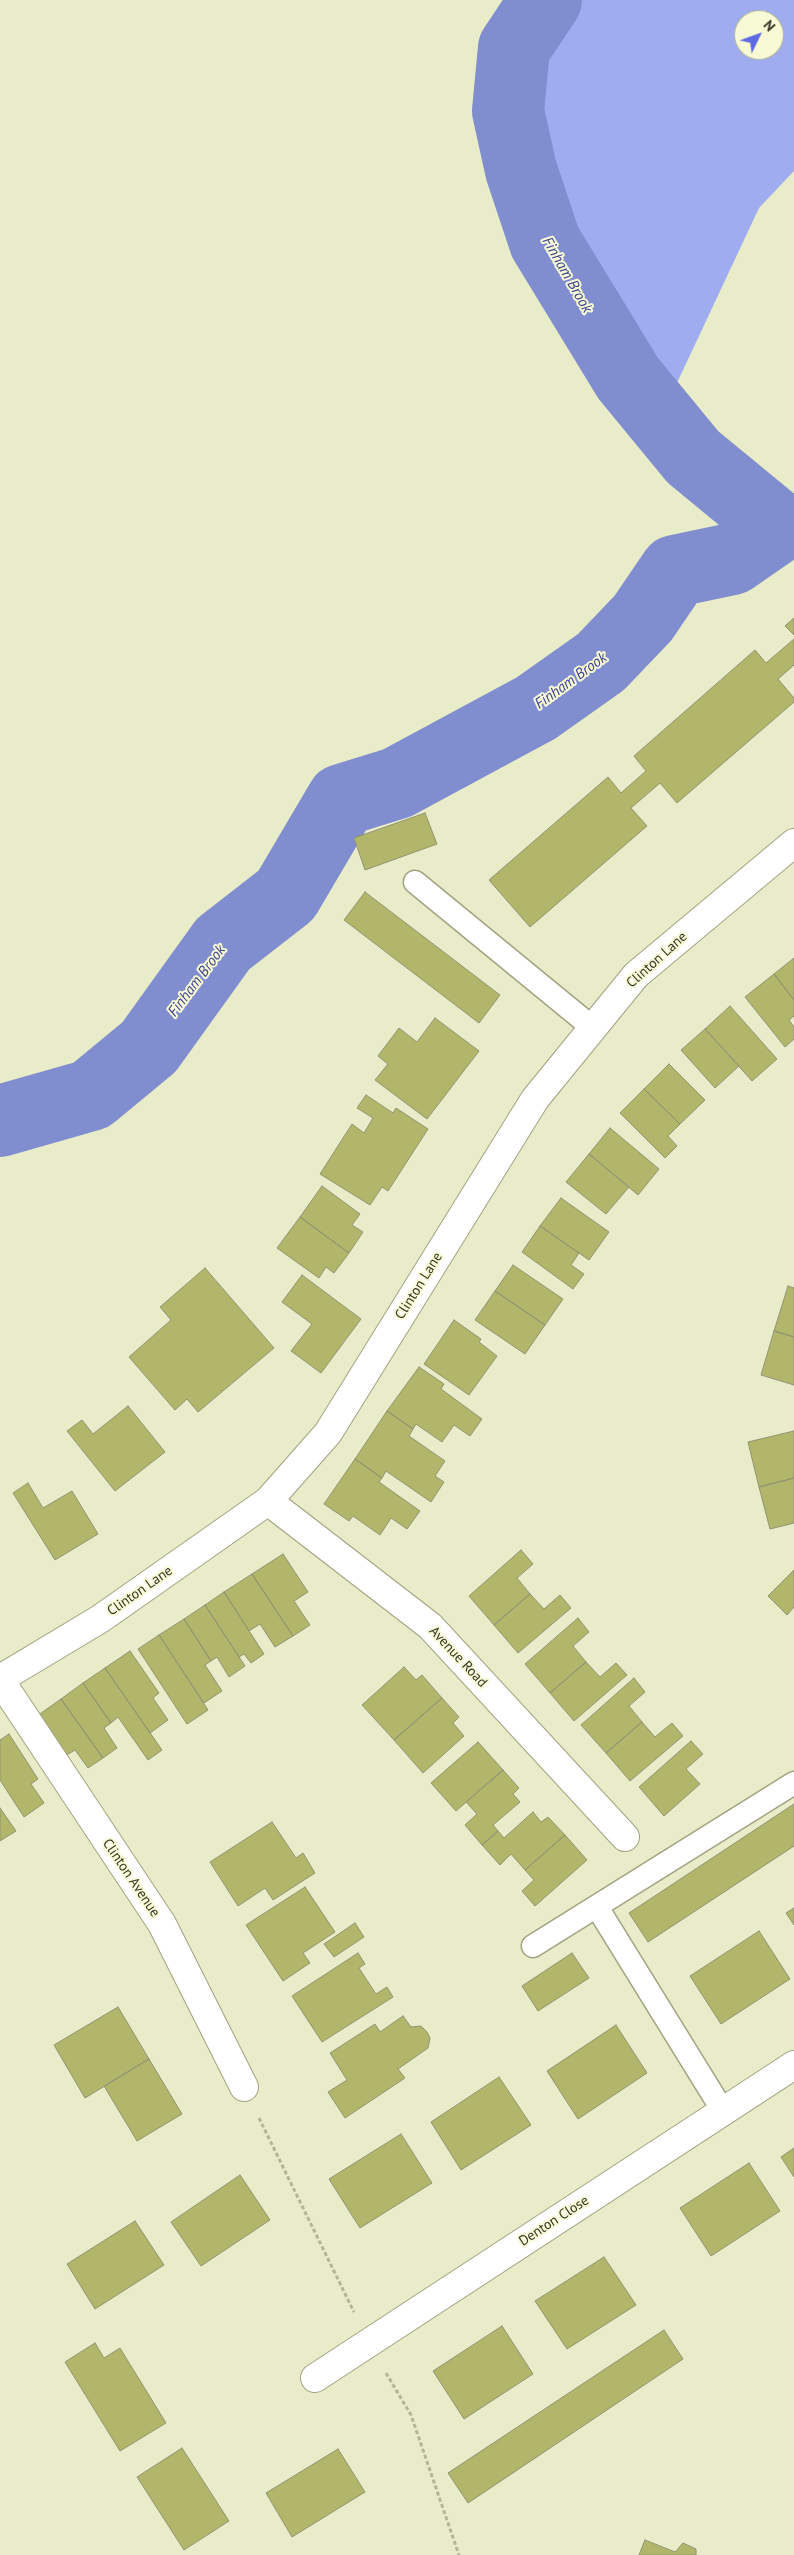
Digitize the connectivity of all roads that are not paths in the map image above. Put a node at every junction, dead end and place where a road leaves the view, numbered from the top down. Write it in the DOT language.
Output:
graph roads {
  1 [pos="794,843"];
  2 [pos="415,882"];
  3 [pos="592,1028"];
  4 [pos="268,1501"];
  5 [pos="0,1680"];
  6 [pos="794,1783"];
  7 [pos="625,1837"];
  8 [pos="597,1907"];
  9 [pos="533,1946"];
  10 [pos="794,2065"];
  11 [pos="244,2087"];
  12 [pos="723,2111"];
  13 [pos="315,2378"];
  1 -- 3 [label="street, Clinton Lane"];
  2 -- 3 [label="lane"];
  3 -- 4 [label="street, Clinton Lane"];
  4 -- 5 [label="street, Clinton Lane"];
  4 -- 7 [label="street, Avenue Road"];
  5 -- 11 [label="street, Clinton Avenue"];
  6 -- 8 [label="lane"];
  8 -- 9 [label="lane"];
  8 -- 12 [label="lane"];
  10 -- 12 [label="street, Denton Close"];
  12 -- 13 [label="street, Denton Close"];
}
